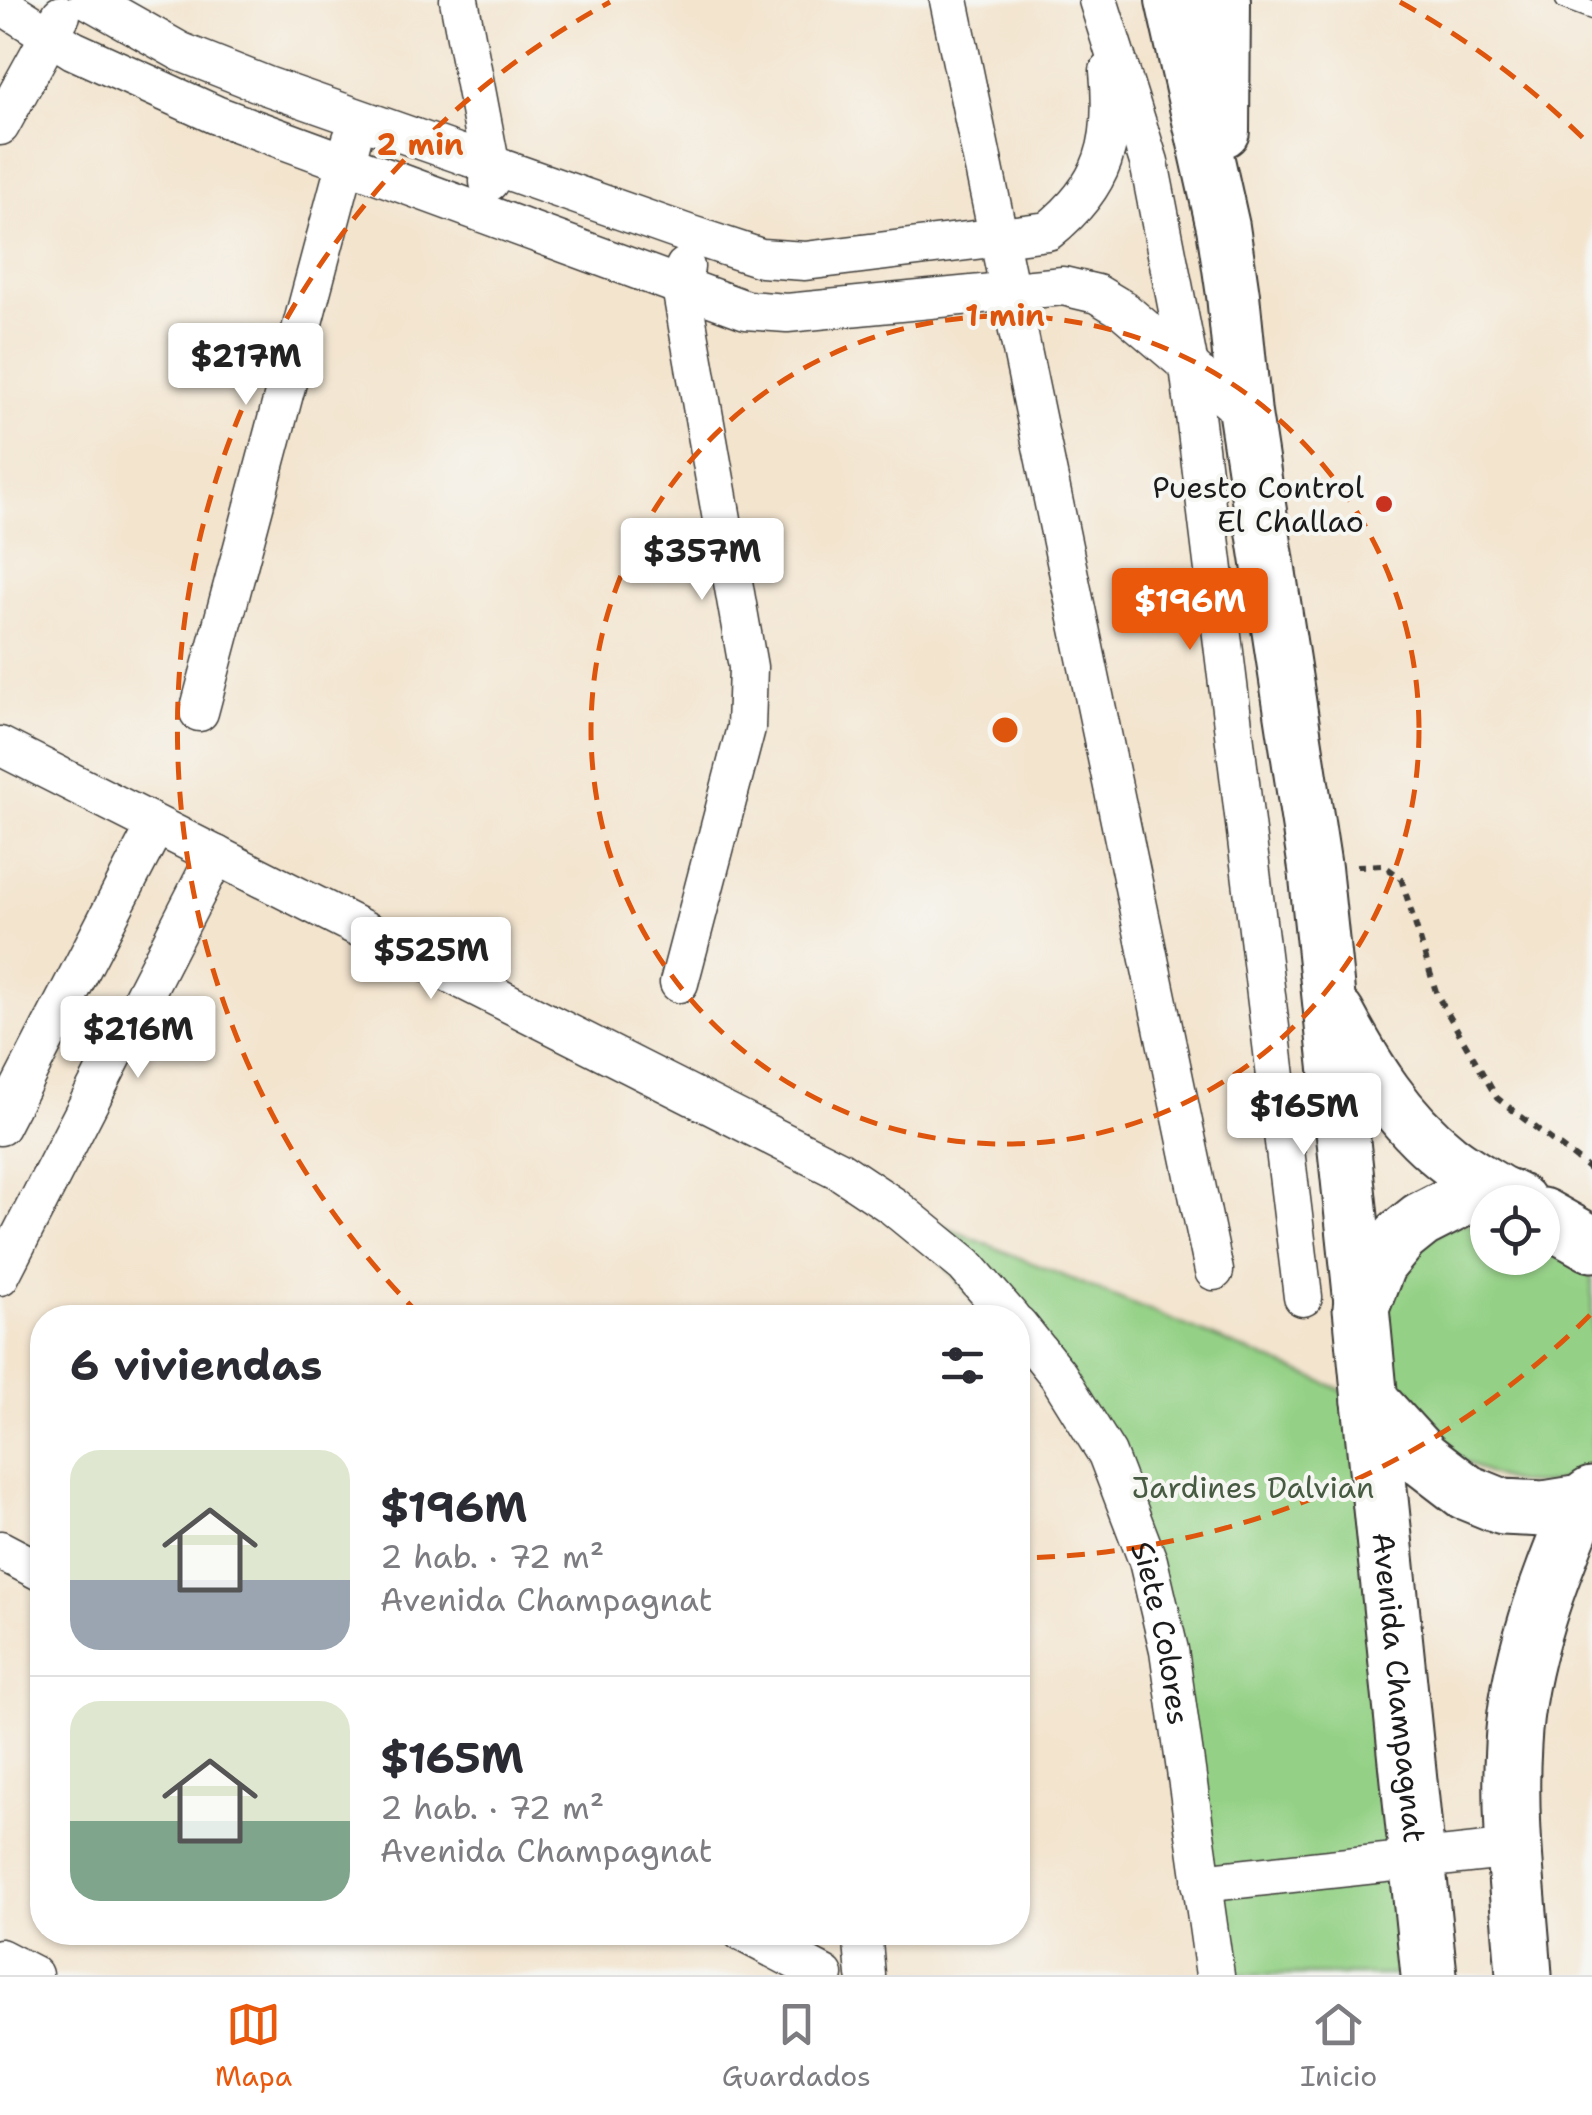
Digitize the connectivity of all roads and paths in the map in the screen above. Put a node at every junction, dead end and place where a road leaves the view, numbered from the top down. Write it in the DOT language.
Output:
graph roads {
  1 [pos="70,0"];
  2 [pos="89,0"];
  3 [pos="460,0"];
  4 [pos="949,0"];
  5 [pos="1172,0"];
  6 [pos="1224,0"];
  7 [pos="1565,0"];
  8 [pos="0,4"];
  9 [pos="1101,4"];
  10 [pos="1592,10"];
  11 [pos="50,36"];
  12 [pos="356,117"];
  13 [pos="0,126"];
  14 [pos="348,163"];
  15 [pos="490,163"];
  16 [pos="486,214"];
  17 [pos="1223,227"];
  18 [pos="690,235"];
  19 [pos="997,237"];
  20 [pos="681,287"];
  21 [pos="1008,291"];
  22 [pos="1189,366"];
  23 [pos="1245,414"];
  24 [pos="199,712"];
  25 [pos="0,746"];
  26 [pos="155,826"];
  27 [pos="216,856"];
  28 [pos="1315,868"];
  29 [pos="680,983"];
  30 [pos="1330,1000"];
  31 [pos="0,1126"];
  32 [pos="1592,1171"];
  33 [pos="1490,1185"];
  34 [pos="1470,1196"];
  35 [pos="1560,1226"];
  36 [pos="1592,1244"];
  37 [pos="1214,1271"];
  38 [pos="0,1276"];
  39 [pos="1303,1297"];
  40 [pos="1000,1305"];
  41 [pos="1361,1308"];
  42 [pos="1030,1340"];
  43 [pos="1370,1401"];
  44 [pos="1586,1499"];
  45 [pos="0,1550"];
  46 [pos="30,1566"];
  47 [pos="1514,1849"];
  48 [pos="1420,1861"];
  49 [pos="1201,1883"];
  50 [pos="767,1945"];
  51 [pos="863,1945"];
  52 [pos="0,1958"];
  53 [pos="1524,1974"];
  54 [pos="32,1975"];
  55 [pos="824,1975"];
  56 [pos="866,1975"];
  57 [pos="1215,1975"];
  58 [pos="1429,1975"];
  59 [pos="1512,1975"];
  1 -- 11 [label="street"];
  2 -- 12 [label="street"];
  3 -- 15 [label="street"];
  4 -- 19 [label="street"];
  5 -- 17 [label="main road"];
  6 -- 17 [label="main road"];
  7 -- 10 [label="lane"];
  8 -- 11 [label="street"];
  9 -- 19 [label="street"];
  9 -- 22 [label="street"];
  11 -- 13 [label="street"];
  11 -- 14 [label="street"];
  12 -- 14 [label="street"];
  12 -- 15 [label="street"];
  14 -- 16 [label="street"];
  14 -- 24 [label="street"];
  15 -- 16 [label="street"];
  15 -- 18 [label="street"];
  16 -- 20 [label="street"];
  17 -- 23 [label="main road"];
  18 -- 19 [label="street"];
  18 -- 20 [label="street"];
  19 -- 21 [label="street"];
  20 -- 21 [label="street"];
  20 -- 29 [label="street"];
  21 -- 22 [label="street"];
  21 -- 37 [label="street"];
  22 -- 23 [label="street"];
  22 -- 39 [label="street"];
  23 -- 28 [label="main road"];
  25 -- 26 [label="street"];
  26 -- 27 [label="street"];
  26 -- 31 [label="street"];
  27 -- 38 [label="street"];
  27 -- 40 [label="street"];
  28 -- 30 [label="main road"];
  28 -- 32 [label="path"];
  30 -- 33 [label="main road"];
  30 -- 41 [label="main road"];
  34 -- 41 [label="main road"];
  35 -- 36 [label="main road"];
  41 -- 43 [label="main road, Avenida Champagnat"];
  42 -- 49 [label="street, Siete Colores"];
  43 -- 44 [label="main road"];
  43 -- 48 [label="main road, Avenida Champagnat"];
  44 -- 47 [label="main road"];
  45 -- 46 [label="street"];
  47 -- 48 [label="street"];
  47 -- 53 [label="main road"];
  48 -- 49 [label="street"];
  48 -- 58 [label="main road, Avenida Champagnat"];
  49 -- 57 [label="street, Siete Colores"];
  50 -- 55 [label="street"];
  51 -- 56 [label="street"];
  52 -- 54 [label="street"];
  53 -- 59 [label="street"];
}
